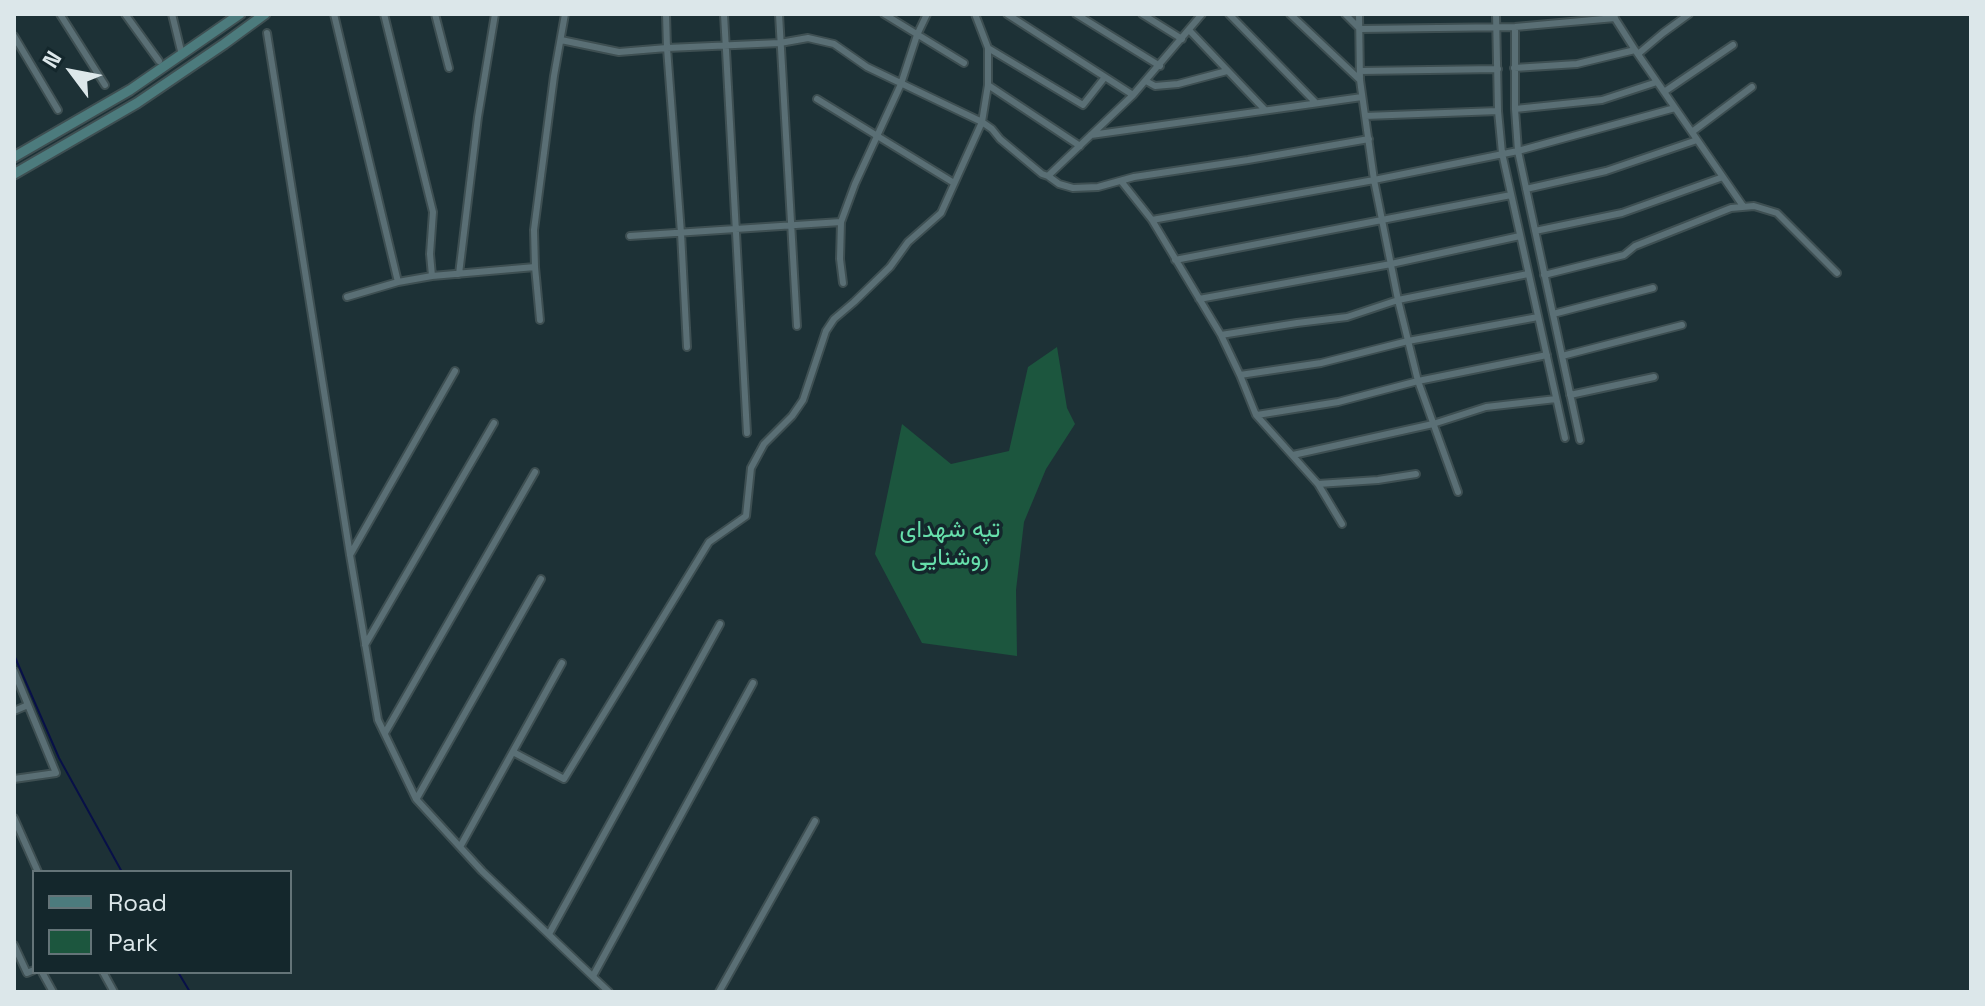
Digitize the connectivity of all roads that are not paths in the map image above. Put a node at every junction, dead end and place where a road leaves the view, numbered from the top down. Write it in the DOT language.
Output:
graph roads {
  1 [pos="60,14"];
  2 [pos="125,14"];
  3 [pos="172,14"];
  4 [pos="240,14"];
  5 [pos="265,14"];
  6 [pos="334,14"];
  7 [pos="384,14"];
  8 [pos="435,14"];
  9 [pos="495,14"];
  10 [pos="565,14"];
  11 [pos="666,14"];
  12 [pos="724,14"];
  13 [pos="779,14"];
  14 [pos="884,14"];
  15 [pos="927,14"];
  16 [pos="975,14"];
  17 [pos="1007,14"];
  18 [pos="1076,14"];
  19 [pos="1142,14"];
  20 [pos="1202,14"];
  21 [pos="1229,14"];
  22 [pos="1290,14"];
  23 [pos="1345,14"];
  24 [pos="1359,14"];
  25 [pos="1496,14"];
  26 [pos="1689,14"];
  27 [pos="1614,16"];
  28 [pos="1497,26"];
  29 [pos="1515,27"];
  30 [pos="1360,29"];
  31 [pos="1189,30"];
  32 [pos="267,33"];
  33 [pos="917,35"];
  34 [pos="14,36"];
  35 [pos="1182,39"];
  36 [pos="561,40"];
  37 [pos="780,43"];
  38 [pos="1733,45"];
  39 [pos="726,46"];
  40 [pos="667,48"];
  41 [pos="988,48"];
  42 [pos="181,51"];
  43 [pos="1636,52"];
  44 [pos="159,61"];
  45 [pos="964,63"];
  46 [pos="1160,66"];
  47 [pos="449,68"];
  48 [pos="1514,68"];
  49 [pos="1498,69"];
  50 [pos="1227,71"];
  51 [pos="1360,71"];
  52 [pos="1105,77"];
  53 [pos="1360,80"];
  54 [pos="1146,81"];
  55 [pos="1657,82"];
  56 [pos="901,84"];
  57 [pos="105,85"];
  58 [pos="988,85"];
  59 [pos="1752,87"];
  60 [pos="1664,92"];
  61 [pos="1133,95"];
  62 [pos="1362,97"];
  63 [pos="817,99"];
  64 [pos="1316,103"];
  65 [pos="1675,108"];
  66 [pos="1515,109"];
  67 [pos="58,110"];
  68 [pos="1265,110"];
  69 [pos="1498,111"];
  70 [pos="1365,116"];
  71 [pos="982,122"];
  72 [pos="1692,132"];
  73 [pos="878,135"];
  74 [pos="1091,135"];
  75 [pos="1369,139"];
  76 [pos="1697,140"];
  77 [pos="1080,146"];
  78 [pos="1518,151"];
  79 [pos="1502,153"];
  80 [pos="14,157"];
  81 [pos="14,174"];
  82 [pos="1048,176"];
  83 [pos="1723,177"];
  84 [pos="1374,180"];
  85 [pos="1121,181"];
  86 [pos="954,183"];
  87 [pos="1526,189"];
  88 [pos="1511,195"];
  89 [pos="1743,206"];
  90 [pos="1152,220"];
  91 [pos="1382,220"];
  92 [pos="841,222"];
  93 [pos="791,227"];
  94 [pos="736,230"];
  95 [pos="1535,231"];
  96 [pos="681,233"];
  97 [pos="630,236"];
  98 [pos="1520,236"];
  99 [pos="1175,260"];
  100 [pos="1391,264"];
  101 [pos="535,267"];
  102 [pos="1837,273"];
  103 [pos="459,274"];
  104 [pos="1528,274"];
  105 [pos="1544,275"];
  106 [pos="432,276"];
  107 [pos="398,282"];
  108 [pos="843,283"];
  109 [pos="1653,288"];
  110 [pos="347,297"];
  111 [pos="1199,299"];
  112 [pos="1398,300"];
  113 [pos="1553,314"];
  114 [pos="1538,317"];
  115 [pos="540,320"];
  116 [pos="1682,325"];
  117 [pos="797,326"];
  118 [pos="1221,335"];
  119 [pos="1408,341"];
  120 [pos="687,347"];
  121 [pos="1547,355"];
  122 [pos="1562,356"];
  123 [pos="455,371"];
  124 [pos="1240,375"];
  125 [pos="1654,377"];
  126 [pos="1418,381"];
  127 [pos="1570,395"];
  128 [pos="1556,399"];
  129 [pos="1256,415"];
  130 [pos="494,423"];
  131 [pos="1433,424"];
  132 [pos="747,433"];
  133 [pos="1565,438"];
  134 [pos="1580,440"];
  135 [pos="1293,455"];
  136 [pos="535,472"];
  137 [pos="1416,474"];
  138 [pos="1318,484"];
  139 [pos="1458,492"];
  140 [pos="1342,524"];
  141 [pos="350,555"];
  142 [pos="541,579"];
  143 [pos="720,624"];
  144 [pos="365,645"];
  145 [pos="562,663"];
  146 [pos="14,671"];
  147 [pos="753,683"];
  148 [pos="28,705"];
  149 [pos="14,711"];
  150 [pos="385,733"];
  151 [pos="513,752"];
  152 [pos="14,779"];
  153 [pos="416,799"];
  154 [pos="14,818"];
  155 [pos="815,821"];
  156 [pos="460,847"];
  157 [pos="37,870"];
  158 [pos="549,934"];
  159 [pos="14,945"];
  160 [pos="32,971"];
  161 [pos="43,974"];
  162 [pos="104,974"];
  163 [pos="593,976"];
  164 [pos="53,992"];
  165 [pos="114,992"];
  166 [pos="609,992"];
  167 [pos="719,992"];
  1 -- 57 [label="street"];
  2 -- 44 [label="street"];
  3 -- 42 [label="street"];
  4 -- 80 [label="main road"];
  5 -- 81 [label="main road"];
  6 -- 107 [label="street"];
  7 -- 106 [label="street"];
  8 -- 47 [label="street"];
  9 -- 103 [label="street"];
  10 -- 36 [label="street"];
  11 -- 40 [label="street"];
  12 -- 39 [label="street"];
  13 -- 37 [label="street"];
  14 -- 33 [label="street"];
  15 -- 33 [label="street"];
  16 -- 41 [label="street"];
  17 -- 52 [label="street"];
  18 -- 46 [label="street"];
  19 -- 35 [label="street"];
  20 -- 31 [label="street"];
  21 -- 64 [label="street"];
  22 -- 53 [label="street"];
  23 -- 30 [label="street"];
  24 -- 30 [label="street"];
  25 -- 28 [label="street"];
  26 -- 43 [label="street"];
  27 -- 29 [label="street"];
  27 -- 43 [label="street"];
  28 -- 29 [label="street"];
  28 -- 30 [label="street"];
  28 -- 49 [label="street"];
  29 -- 48 [label="street"];
  30 -- 51 [label="street"];
  31 -- 35 [label="street"];
  31 -- 50 [label="street"];
  32 -- 141 [label="street"];
  33 -- 45 [label="street"];
  33 -- 56 [label="street"];
  34 -- 67 [label="street"];
  35 -- 46 [label="street"];
  36 -- 40 [label="street"];
  36 -- 101 [label="street"];
  37 -- 39 [label="street"];
  37 -- 56 [label="street"];
  37 -- 93 [label="street"];
  38 -- 60 [label="street"];
  39 -- 40 [label="street"];
  39 -- 94 [label="street"];
  40 -- 96 [label="street"];
  41 -- 52 [label="street"];
  41 -- 58 [label="street"];
  43 -- 48 [label="street"];
  43 -- 55 [label="street"];
  46 -- 54 [label="street"];
  48 -- 66 [label="street"];
  49 -- 51 [label="street"];
  49 -- 69 [label="street"];
  50 -- 54 [label="street"];
  50 -- 68 [label="street"];
  51 -- 53 [label="street"];
  52 -- 61 [label="street"];
  53 -- 62 [label="street"];
  54 -- 61 [label="street"];
  55 -- 60 [label="street"];
  55 -- 66 [label="street"];
  56 -- 71 [label="street"];
  56 -- 73 [label="street"];
  58 -- 71 [label="street"];
  58 -- 77 [label="street"];
  59 -- 72 [label="street"];
  60 -- 65 [label="street"];
  61 -- 74 [label="street"];
  62 -- 64 [label="street"];
  62 -- 70 [label="street"];
  63 -- 73 [label="street"];
  64 -- 68 [label="street"];
  65 -- 72 [label="street"];
  65 -- 78 [label="street"];
  66 -- 78 [label="street"];
  68 -- 74 [label="street"];
  69 -- 70 [label="street"];
  69 -- 79 [label="street"];
  70 -- 75 [label="street"];
  71 -- 82 [label="street"];
  71 -- 86 [label="street"];
  72 -- 76 [label="street"];
  73 -- 86 [label="street"];
  73 -- 92 [label="street"];
  74 -- 77 [label="street"];
  75 -- 84 [label="street"];
  75 -- 85 [label="street"];
  76 -- 83 [label="street"];
  76 -- 87 [label="street"];
  77 -- 82 [label="street"];
  78 -- 79 [label="street"];
  78 -- 87 [label="street"];
  79 -- 84 [label="street"];
  79 -- 88 [label="street"];
  82 -- 85 [label="street"];
  83 -- 89 [label="street"];
  83 -- 95 [label="street"];
  84 -- 90 [label="street"];
  84 -- 91 [label="street"];
  85 -- 90 [label="street"];
  86 -- 151 [label="street"];
  87 -- 95 [label="street"];
  88 -- 91 [label="street"];
  88 -- 98 [label="street"];
  89 -- 102 [label="street"];
  89 -- 105 [label="street"];
  90 -- 99 [label="street"];
  91 -- 99 [label="street"];
  91 -- 100 [label="street"];
  92 -- 93 [label="street"];
  92 -- 108 [label="street"];
  93 -- 94 [label="street"];
  93 -- 117 [label="street"];
  94 -- 96 [label="street"];
  94 -- 132 [label="street"];
  95 -- 105 [label="street"];
  96 -- 97 [label="street"];
  96 -- 120 [label="street"];
  98 -- 100 [label="street"];
  98 -- 104 [label="street"];
  99 -- 111 [label="street"];
  100 -- 111 [label="street"];
  100 -- 112 [label="street"];
  101 -- 103 [label="street"];
  101 -- 115 [label="street"];
  103 -- 106 [label="street"];
  104 -- 112 [label="street"];
  104 -- 114 [label="street"];
  105 -- 113 [label="street"];
  106 -- 107 [label="street"];
  107 -- 110 [label="street"];
  109 -- 113 [label="street"];
  111 -- 118 [label="street"];
  112 -- 118 [label="street"];
  112 -- 119 [label="street"];
  113 -- 122 [label="street"];
  114 -- 119 [label="street"];
  114 -- 121 [label="street"];
  116 -- 122 [label="street"];
  118 -- 124 [label="street"];
  119 -- 124 [label="street"];
  119 -- 126 [label="street"];
  121 -- 126 [label="street"];
  121 -- 128 [label="street"];
  122 -- 127 [label="street"];
  123 -- 141 [label="street"];
  124 -- 129 [label="street"];
  125 -- 127 [label="street"];
  126 -- 129 [label="street"];
  126 -- 131 [label="street"];
  127 -- 134 [label="street"];
  128 -- 131 [label="street"];
  128 -- 133 [label="street"];
  129 -- 135 [label="street"];
  130 -- 144 [label="street"];
  131 -- 135 [label="street"];
  131 -- 139 [label="street"];
  135 -- 138 [label="street"];
  136 -- 150 [label="street"];
  137 -- 138 [label="street"];
  138 -- 140 [label="street"];
  141 -- 144 [label="street"];
  142 -- 153 [label="street"];
  143 -- 158 [label="street"];
  144 -- 150 [label="street"];
  145 -- 151 [label="street"];
  146 -- 148 [label="street"];
  147 -- 163 [label="street"];
  148 -- 149 [label="street"];
  148 -- 152 [label="street"];
  150 -- 153 [label="street"];
  151 -- 156 [label="street"];
  153 -- 156 [label="street"];
  154 -- 157 [label="street"];
  155 -- 167 [label="street"];
  156 -- 158 [label="street"];
  158 -- 163 [label="street"];
  159 -- 160 [label="street"];
  161 -- 164 [label="street"];
  162 -- 165 [label="street"];
  163 -- 166 [label="street"];
}
